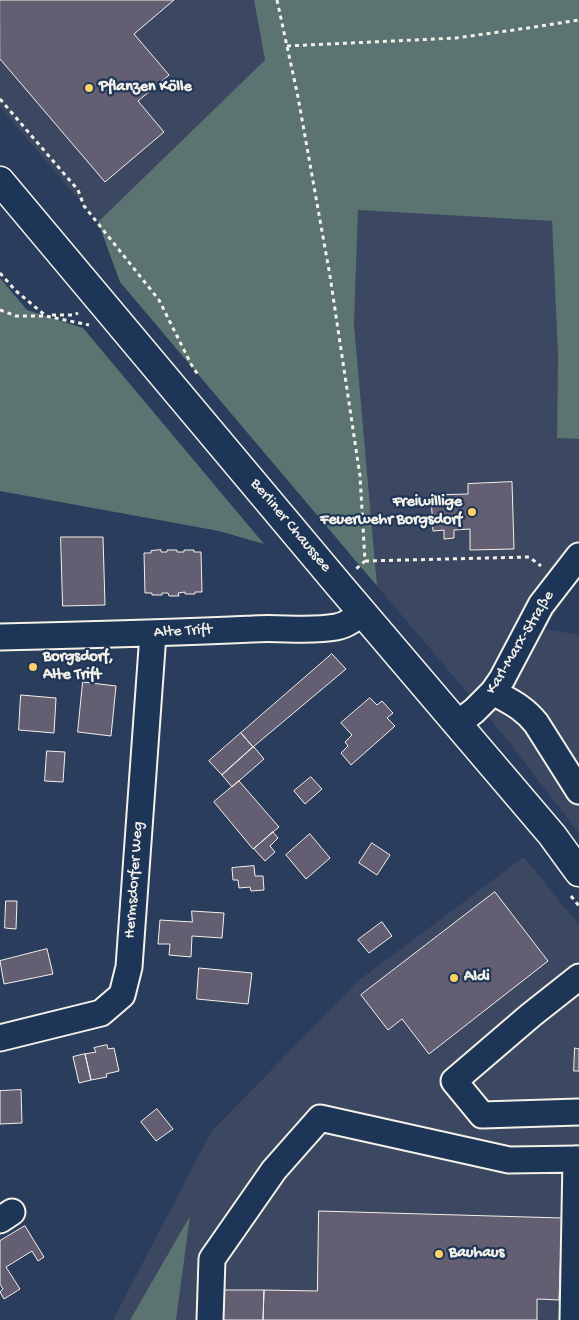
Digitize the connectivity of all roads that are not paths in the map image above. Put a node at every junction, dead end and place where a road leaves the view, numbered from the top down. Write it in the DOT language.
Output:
graph roads {
  1 [pos="0,181"];
  2 [pos="577,559"];
  3 [pos="362,612"];
  4 [pos="153,634"];
  5 [pos="0,637"];
  6 [pos="493,692"];
  7 [pos="457,724"];
  8 [pos="579,791"];
  9 [pos="579,872"];
  10 [pos="579,977"];
  11 [pos="0,1038"];
  12 [pos="579,1112"];
  13 [pos="578,1159"];
  14 [pos="210,1320"];
  15 [pos="573,1320"];
  1 -- 3 [label="main road, Berliner Chaussee"];
  2 -- 6 [label="street, Karl-Marx-Straße"];
  3 -- 4 [label="street, Alte Trift"];
  3 -- 7 [label="main road, Berliner Chaussee"];
  4 -- 5 [label="street, Alte Trift"];
  4 -- 11 [label="street, Hermsdorfer Weg"];
  6 -- 7 [label="street, Karl-Marx-Straße"];
  6 -- 8 [label="street"];
  7 -- 9 [label="main road, Berliner Chaussee"];
  10 -- 12 [label="street"];
  13 -- 14 [label="street"];
  13 -- 15 [label="street"];
}
